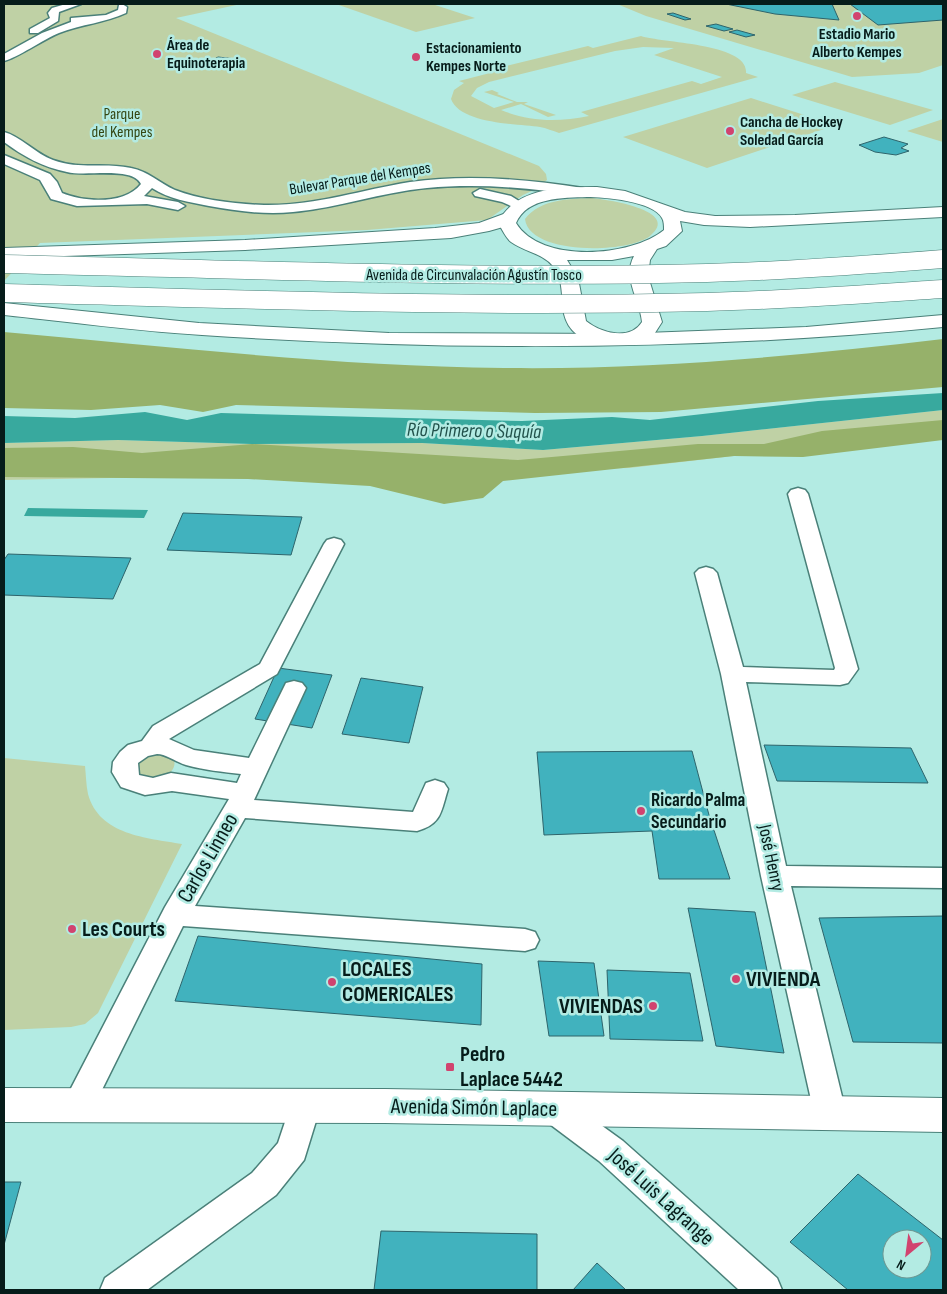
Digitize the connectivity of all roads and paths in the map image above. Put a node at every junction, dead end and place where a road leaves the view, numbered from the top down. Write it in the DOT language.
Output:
graph roads {
  1 [pos="76,4"];
  2 [pos="121,5"];
  3 [pos="55,16"];
  4 [pos="90,20"];
  5 [pos="4,46"];
  6 [pos="4,58"];
  7 [pos="4,136"];
  8 [pos="4,159"];
  9 [pos="91,171"];
  10 [pos="147,179"];
  11 [pos="52,187"];
  12 [pos="583,192"];
  13 [pos="110,202"];
  14 [pos="514,211"];
  15 [pos="666,212"];
  16 [pos="943,212"];
  17 [pos="943,222"];
  18 [pos="659,243"];
  19 [pos="538,248"];
  20 [pos="4,253"];
  21 [pos="943,259"];
  22 [pos="4,264"];
  23 [pos="943,289"];
  24 [pos="4,293"];
  25 [pos="4,309"];
  26 [pos="943,321"];
  27 [pos="619,340"];
  28 [pos="798,494"];
  29 [pos="334,544"];
  30 [pos="706,573"];
  31 [pos="733,674"];
  32 [pos="294,688"];
  33 [pos="150,747"];
  34 [pos="257,768"];
  35 [pos="435,789"];
  36 [pos="241,800"];
  37 [pos="775,876"];
  38 [pos="943,878"];
  39 [pos="175,915"];
  40 [pos="525,940"];
  41 [pos="4,1105"];
  42 [pos="78,1106"];
  43 [pos="304,1108"];
  44 [pos="554,1109"];
  45 [pos="830,1113"];
  46 [pos="943,1115"];
  47 [pos="118,1290"];
  48 [pos="764,1290"];
  1 -- 3 [label="street"];
  2 -- 4 [label="street"];
  3 -- 4 [label="street"];
  3 -- 5 [label="street"];
  4 -- 6 [label="street"];
  7 -- 9 [label="street"];
  8 -- 11 [label="street"];
  9 -- 10 [label="street, Bulevar Parque del Kempes"];
  9 -- 11 [label="street"];
  10 -- 12 [label="street, Bulevar Parque del Kempes"];
  10 -- 13 [label="street"];
  11 -- 13 [label="street"];
  12 -- 14 [label="main road"];
  12 -- 15 [label="main road"];
  13 -- 14 [label="street, Bulevar Parque del Kempes"];
  14 -- 19 [label="main road"];
  14 -- 20 [label="main road"];
  15 -- 16 [label="main road"];
  15 -- 18 [label="main road"];
  17 -- 18 [label="main road"];
  18 -- 19 [label="main road"];
  18 -- 27 [label="main road"];
  19 -- 27 [label="main road"];
  21 -- 22 [label="main road, Avenida de Circunvalación Agustín Tosco, bridge"];
  23 -- 24 [label="main road, Avenida de Circunvalación Agustín Tosco, bridge"];
  25 -- 27 [label="main road"];
  26 -- 27 [label="main road"];
  28 -- 31 [label="street"];
  29 -- 33 [label="street"];
  30 -- 31 [label="street, José Henry"];
  31 -- 37 [label="street, José Henry"];
  32 -- 34 [label="street, Carlos Linneo"];
  33 -- 34 [label="street"];
  33 -- 36 [label="street"];
  34 -- 36 [label="street, Carlos Linneo"];
  35 -- 36 [label="street"];
  36 -- 39 [label="street, Carlos Linneo"];
  37 -- 38 [label="street"];
  37 -- 45 [label="street, José Henry"];
  39 -- 40 [label="street"];
  39 -- 42 [label="street, Carlos Linneo"];
  41 -- 42 [label="main road, Avenida Simón Laplace"];
  42 -- 43 [label="main road, Avenida Simón Laplace"];
  43 -- 44 [label="main road, Avenida Simón Laplace"];
  43 -- 47 [label="street"];
  44 -- 45 [label="main road, Avenida Simón Laplace"];
  44 -- 48 [label="street, José Luis Lagrange"];
  45 -- 46 [label="main road, Avenida Simón Laplace"];
}
